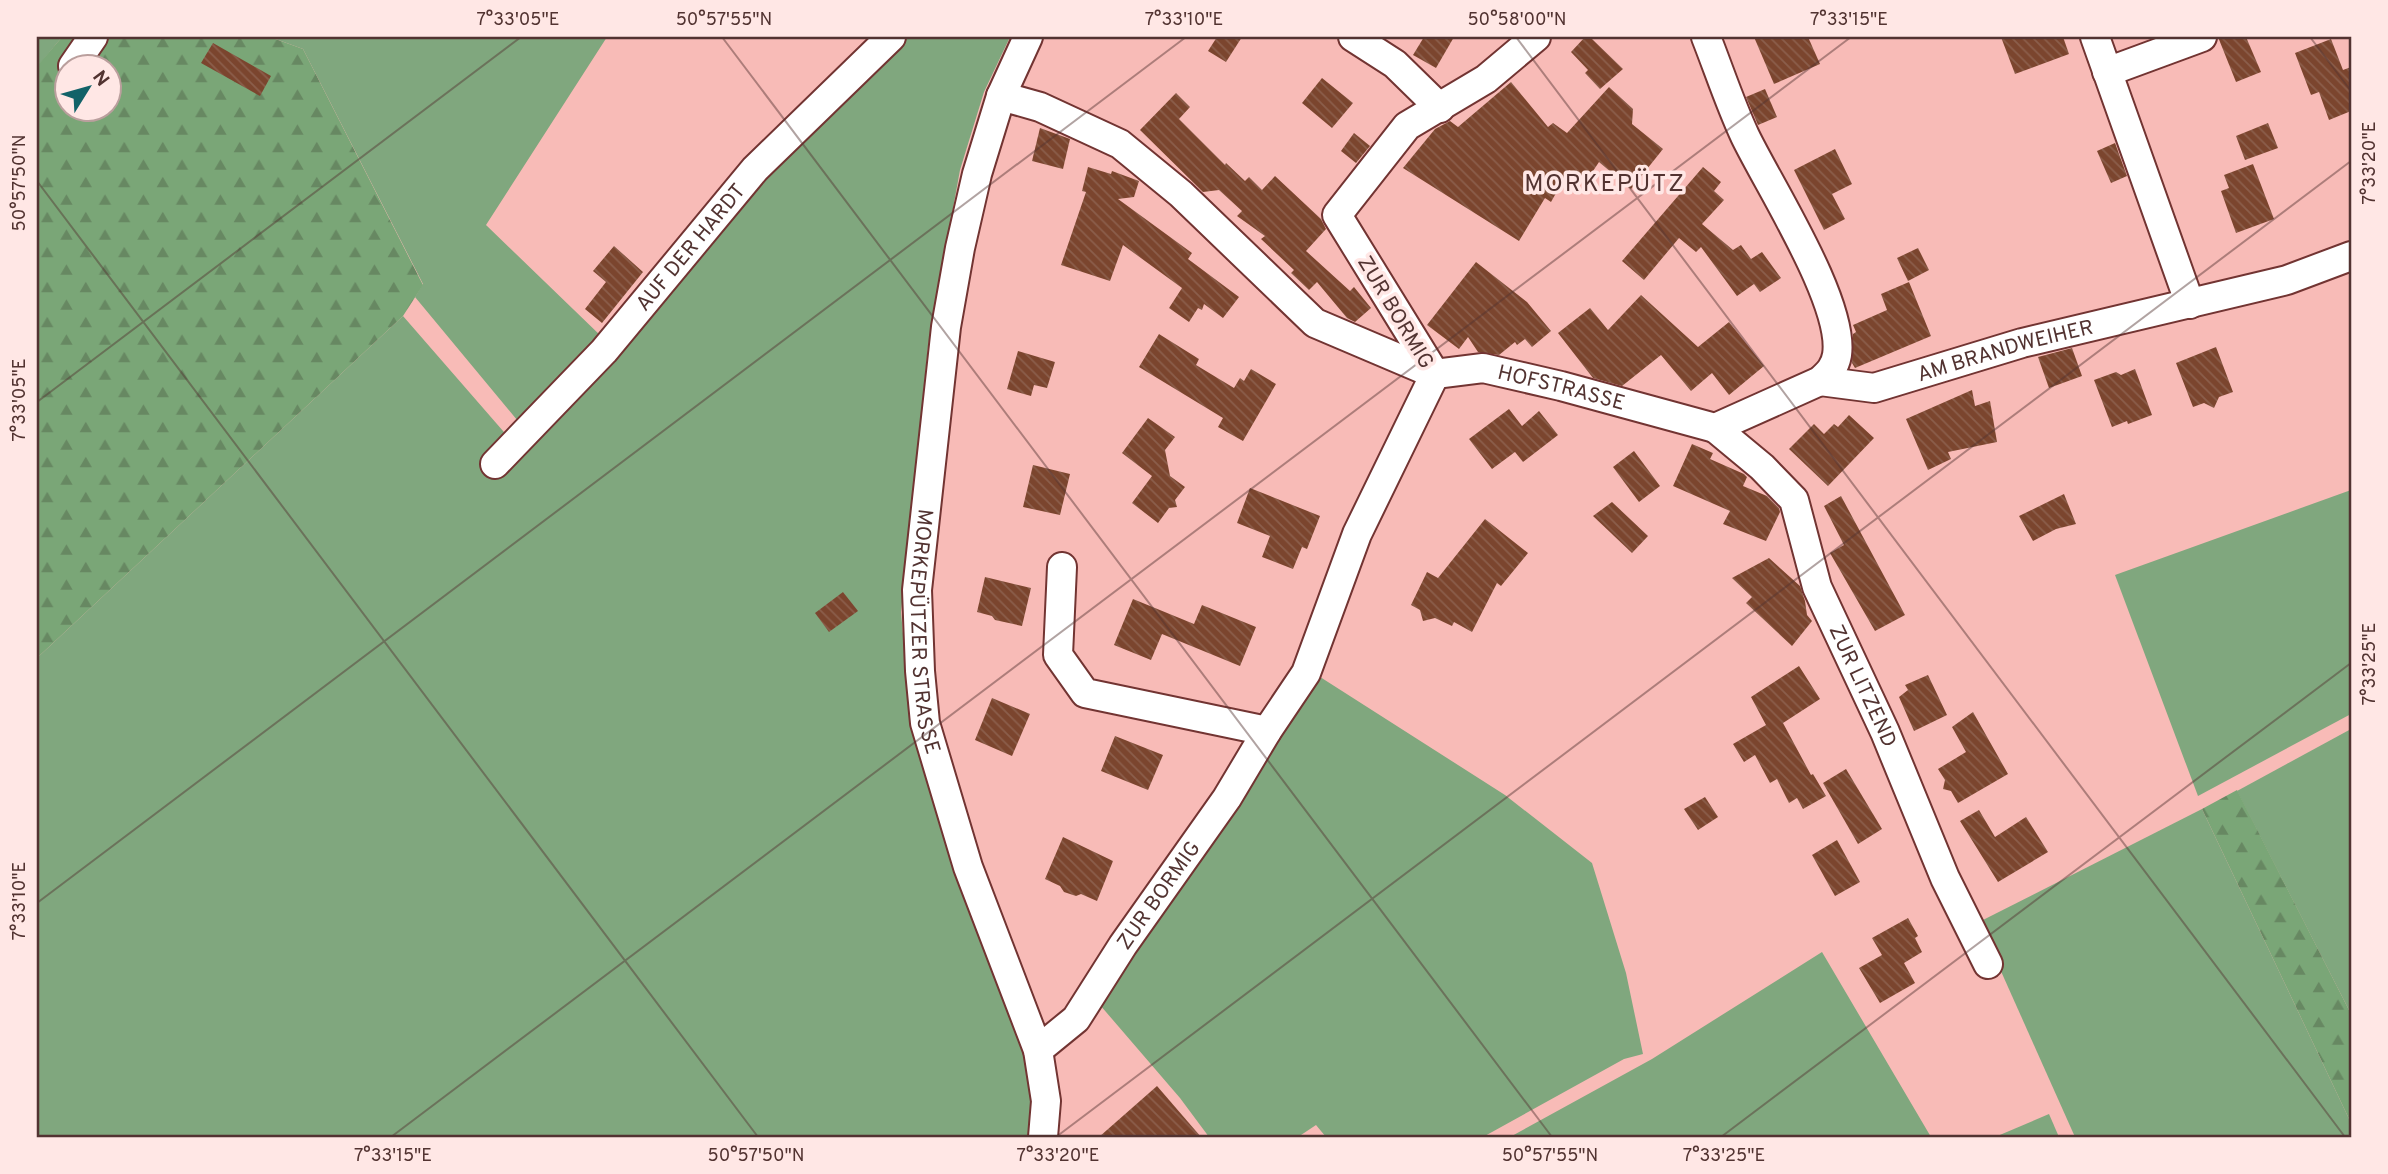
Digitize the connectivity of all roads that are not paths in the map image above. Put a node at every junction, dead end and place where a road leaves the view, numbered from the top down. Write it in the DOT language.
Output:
graph roads {
  1 [pos="93,37"];
  2 [pos="891,37"];
  3 [pos="1028,37"];
  4 [pos="1353,37"];
  5 [pos="1536,37"];
  6 [pos="1706,37"];
  7 [pos="2095,37"];
  8 [pos="2202,37"];
  9 [pos="83,52"];
  10 [pos="2107,72"];
  11 [pos="1001,96"];
  12 [pos="1440,107"];
  13 [pos="2351,256"];
  14 [pos="2190,303"];
  15 [pos="1435,374"];
  16 [pos="1820,381"];
  17 [pos="1715,428"];
  18 [pos="495,464"];
  19 [pos="1062,567"];
  20 [pos="1267,731"];
  21 [pos="1988,964"];
  22 [pos="1038,1050"];
  23 [pos="1044,1137"];
  1 -- 9 [label="street"];
  2 -- 18 [label="street, AUF DER HARDT"];
  3 -- 11 [label="street, MORKEPÜTZER STRASSE"];
  4 -- 12 [label="street"];
  5 -- 12 [label="street, ZUR BORMIG"];
  6 -- 16 [label="street"];
  7 -- 10 [label="street"];
  8 -- 10 [label="street"];
  10 -- 14 [label="street"];
  11 -- 15 [label="street"];
  11 -- 22 [label="street, MORKEPÜTZER STRASSE"];
  12 -- 15 [label="street, ZUR BORMIG"];
  13 -- 14 [label="street, AM BRANDWEIHER"];
  14 -- 16 [label="street, AM BRANDWEIHER"];
  15 -- 17 [label="street, HOFSTRASSE"];
  15 -- 20 [label="street, ZUR BORMIG"];
  16 -- 17 [label="street"];
  17 -- 21 [label="street, ZUR LITZEND"];
  19 -- 20 [label="street"];
  20 -- 22 [label="street, ZUR BORMIG"];
  22 -- 23 [label="street, MORKEPÜTZER STRASSE"];
}
